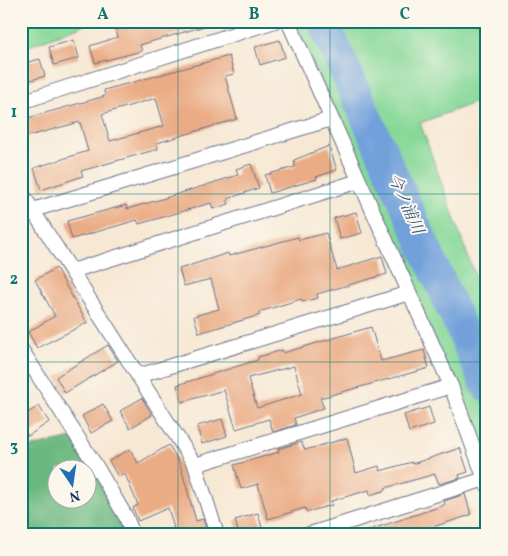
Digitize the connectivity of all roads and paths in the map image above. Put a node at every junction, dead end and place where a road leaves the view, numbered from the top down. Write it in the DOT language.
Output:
graph roads {
  1 [pos="275,21"];
  2 [pos="288,21"];
  3 [pos="21,102"];
  4 [pos="331,119"];
  5 [pos="359,180"];
  6 [pos="21,192"];
  7 [pos="33,210"];
  8 [pos="72,271"];
  9 [pos="409,293"];
  10 [pos="21,349"];
  11 [pos="138,376"];
  12 [pos="451,386"];
  13 [pos="195,465"];
  14 [pos="486,482"];
  15 [pos="133,535"];
  16 [pos="217,535"];
  17 [pos="307,535"];
  1 -- 3 [label="street"];
  2 -- 4 [label="street"];
  4 -- 5 [label="street"];
  4 -- 7 [label="street"];
  5 -- 8 [label="street"];
  5 -- 9 [label="street"];
  6 -- 7 [label="street"];
  7 -- 8 [label="street"];
  8 -- 11 [label="street"];
  9 -- 11 [label="street"];
  9 -- 12 [label="street"];
  10 -- 15 [label="street"];
  11 -- 13 [label="street"];
  12 -- 13 [label="street"];
  12 -- 14 [label="street"];
  13 -- 16 [label="street"];
  14 -- 17 [label="street"];
}
